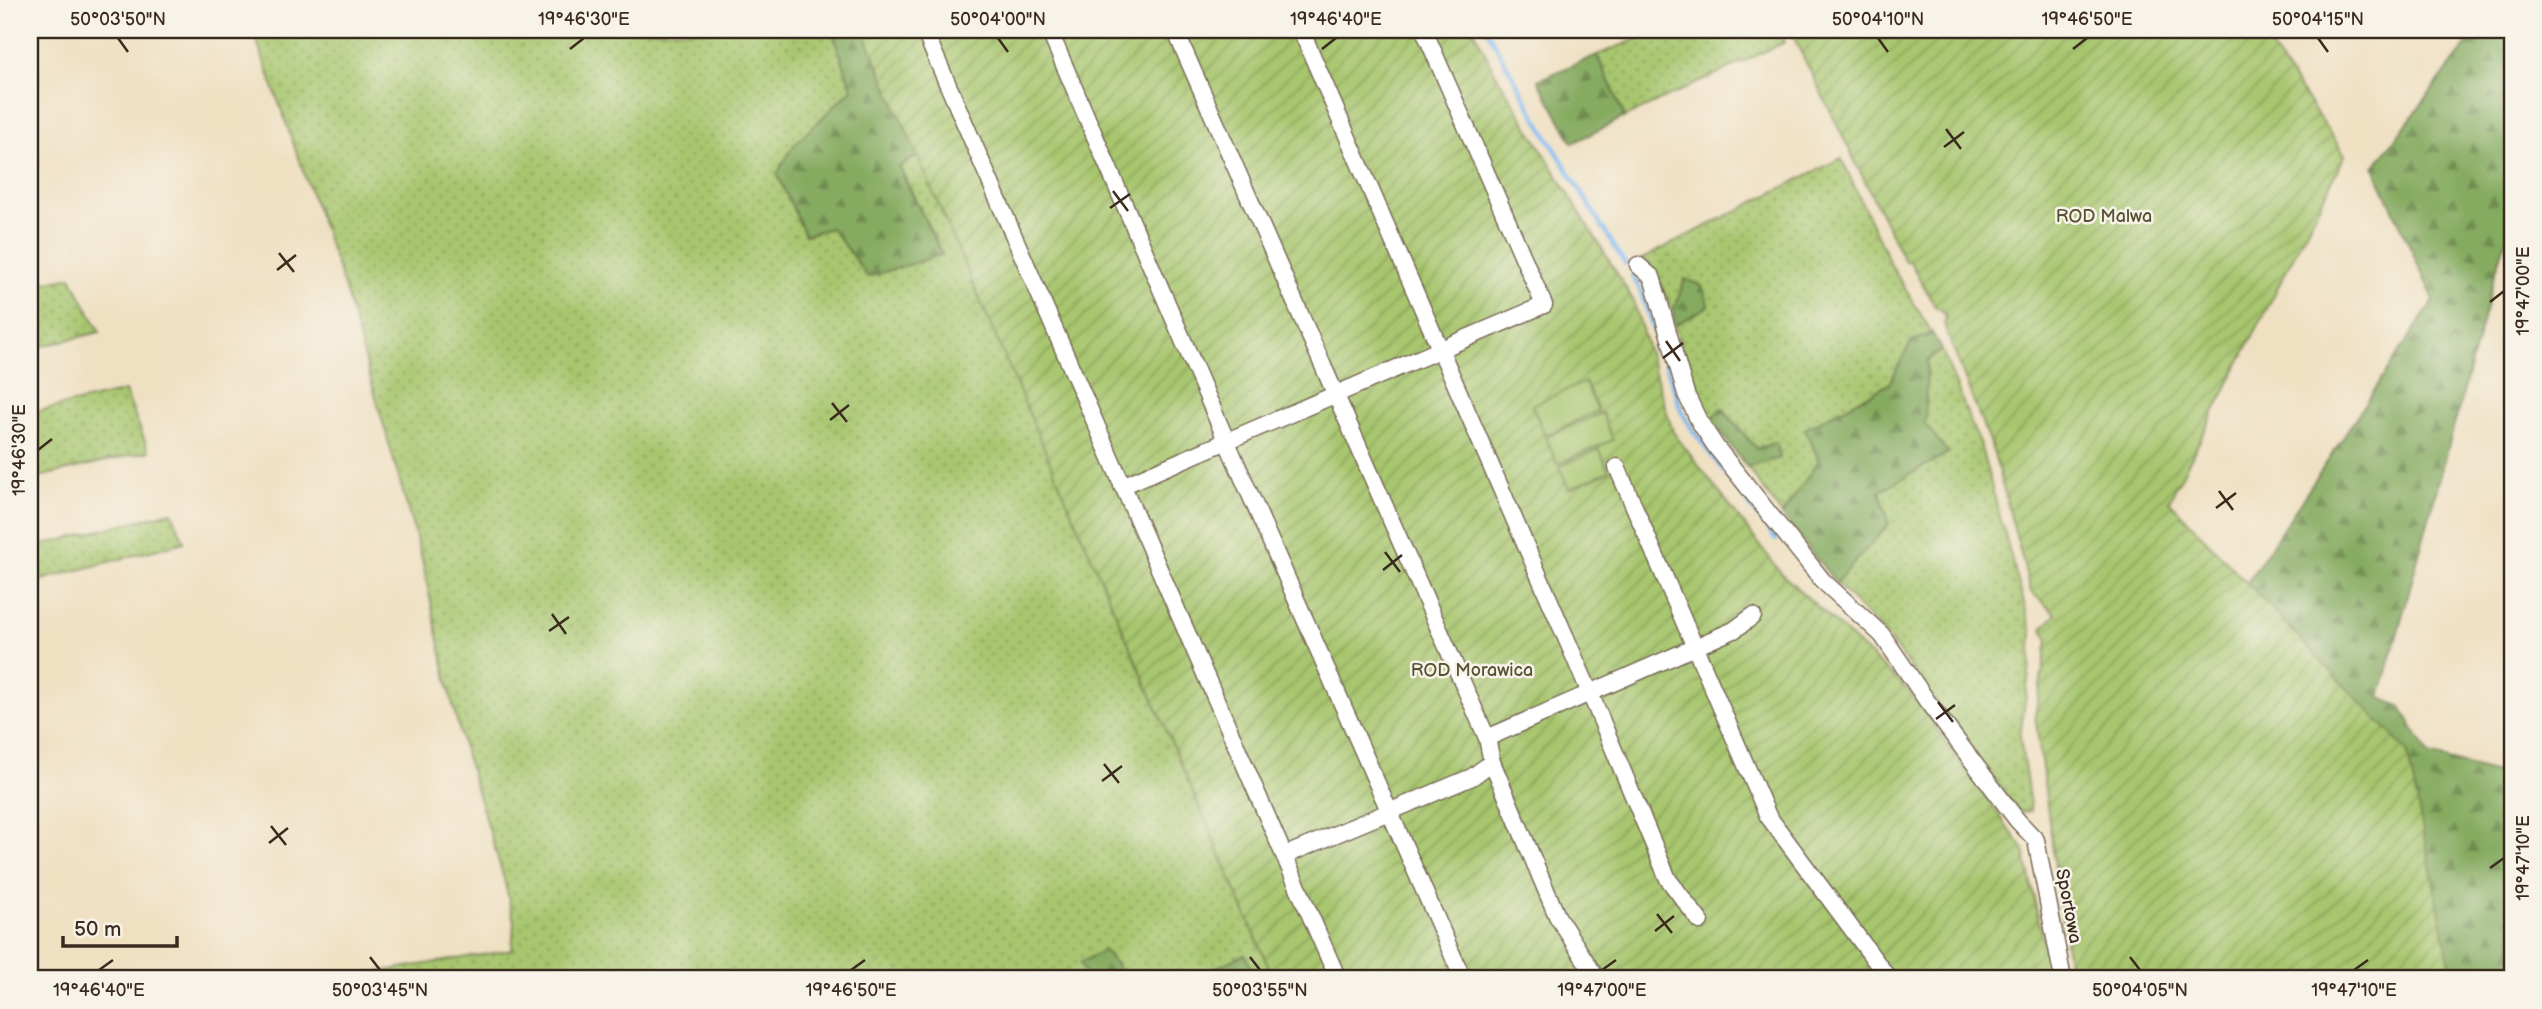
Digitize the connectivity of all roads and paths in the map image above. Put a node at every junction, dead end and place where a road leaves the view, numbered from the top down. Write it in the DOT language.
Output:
graph roads {
  1 [pos="924,30"];
  2 [pos="1049,30"];
  3 [pos="1175,30"];
  4 [pos="1300,30"];
  5 [pos="1424,30"];
  6 [pos="1638,265"];
  7 [pos="1440,347"];
  8 [pos="1335,393"];
  9 [pos="1227,442"];
  10 [pos="1617,467"];
  11 [pos="1122,486"];
  12 [pos="1753,616"];
  13 [pos="1696,647"];
  14 [pos="1590,693"];
  15 [pos="1487,738"];
  16 [pos="1492,762"];
  17 [pos="1390,813"];
  18 [pos="1286,855"];
  19 [pos="1700,921"];
  20 [pos="1338,979"];
  21 [pos="1463,979"];
  22 [pos="1597,979"];
  23 [pos="1889,979"];
  24 [pos="2063,979"];
  1 -- 11 [label="street"];
  2 -- 9 [label="street"];
  3 -- 8 [label="street"];
  4 -- 7 [label="street"];
  5 -- 7 [label="street"];
  6 -- 24 [label="street, Sportowa"];
  7 -- 8 [label="street"];
  7 -- 14 [label="street"];
  8 -- 9 [label="street"];
  8 -- 15 [label="street"];
  9 -- 11 [label="street"];
  9 -- 17 [label="street"];
  10 -- 13 [label="street"];
  11 -- 18 [label="street"];
  12 -- 13 [label="street"];
  13 -- 14 [label="street"];
  13 -- 23 [label="street"];
  14 -- 15 [label="street"];
  14 -- 19 [label="street"];
  15 -- 16 [label="street"];
  16 -- 17 [label="street"];
  16 -- 22 [label="street"];
  17 -- 18 [label="street"];
  17 -- 21 [label="street"];
  18 -- 20 [label="street"];
}
